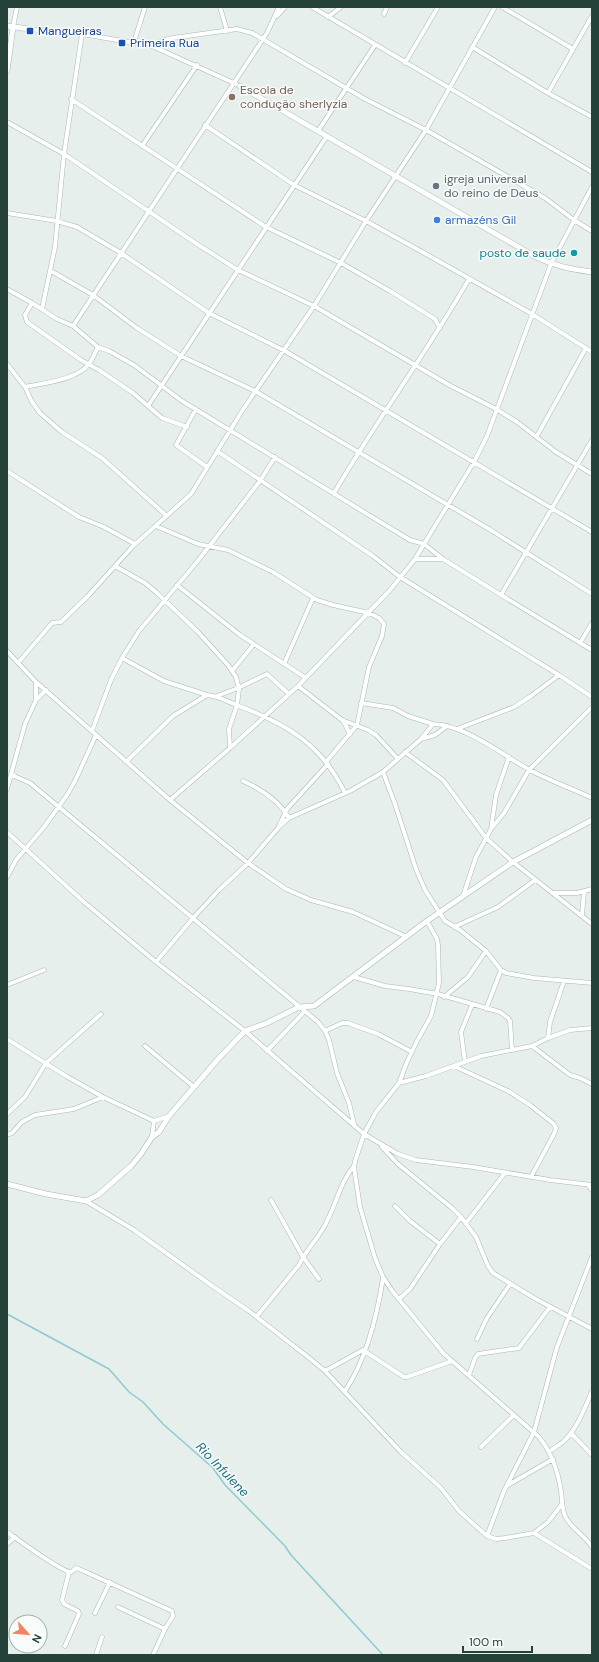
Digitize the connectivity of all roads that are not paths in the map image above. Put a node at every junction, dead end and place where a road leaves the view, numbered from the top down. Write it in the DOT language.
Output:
graph roads {
  1 [pos="17,7"];
  2 [pos="144,7"];
  3 [pos="220,7"];
  4 [pos="279,7"];
  5 [pos="285,7"];
  6 [pos="312,7"];
  7 [pos="341,7"];
  8 [pos="387,7"];
  9 [pos="438,7"];
  10 [pos="495,7"];
  11 [pos="502,7"];
  12 [pos="384,14"];
  13 [pos="592,16"];
  14 [pos="275,17"];
  15 [pos="328,17"];
  16 [pos="7,26"];
  17 [pos="13,27"];
  18 [pos="29,29"];
  19 [pos="227,31"];
  20 [pos="82,34"];
  21 [pos="263,38"];
  22 [pos="134,42"];
  23 [pos="375,45"];
  24 [pos="152,46"];
  25 [pos="472,46"];
  26 [pos="573,49"];
  27 [pos="405,63"];
  28 [pos="197,65"];
  29 [pos="7,71"];
  30 [pos="234,83"];
  31 [pos="240,86"];
  32 [pos="346,88"];
  33 [pos="449,88"];
  34 [pos="548,93"];
  35 [pos="71,100"];
  36 [pos="592,117"];
  37 [pos="7,122"];
  38 [pos="205,125"];
  39 [pos="426,130"];
  40 [pos="318,131"];
  41 [pos="327,136"];
  42 [pos="142,146"];
  43 [pos="64,154"];
  44 [pos="176,169"];
  45 [pos="592,172"];
  46 [pos="397,176"];
  47 [pos="294,185"];
  48 [pos="592,187"];
  49 [pos="148,212"];
  50 [pos="7,213"];
  51 [pos="574,220"];
  52 [pos="57,221"];
  53 [pos="366,221"];
  54 [pos="266,227"];
  55 [pos="592,231"];
  56 [pos="121,253"];
  57 [pos="341,263"];
  58 [pos="551,264"];
  59 [pos="238,270"];
  60 [pos="51,272"];
  61 [pos="592,272"];
  62 [pos="469,279"];
  63 [pos="7,289"];
  64 [pos="93,295"];
  65 [pos="32,303"];
  66 [pos="314,306"];
  67 [pos="42,309"];
  68 [pos="209,313"];
  69 [pos="532,314"];
  70 [pos="447,317"];
  71 [pos="436,319"];
  72 [pos="73,326"];
  73 [pos="440,328"];
  74 [pos="98,347"];
  75 [pos="586,348"];
  76 [pos="284,351"];
  77 [pos="592,352"];
  78 [pos="181,356"];
  79 [pos="419,358"];
  80 [pos="7,364"];
  81 [pos="415,364"];
  82 [pos="89,365"];
  83 [pos="422,368"];
  84 [pos="162,385"];
  85 [pos="25,387"];
  86 [pos="255,391"];
  87 [pos="148,406"];
  88 [pos="196,409"];
  89 [pos="496,409"];
  90 [pos="386,411"];
  91 [pos="187,427"];
  92 [pos="230,430"];
  93 [pos="537,436"];
  94 [pos="592,440"];
  95 [pos="217,451"];
  96 [pos="358,453"];
  97 [pos="275,457"];
  98 [pos="474,462"];
  99 [pos="577,465"];
  100 [pos="207,467"];
  101 [pos="7,471"];
  102 [pos="592,474"];
  103 [pos="260,481"];
  104 [pos="334,493"];
  105 [pos="449,505"];
  106 [pos="551,508"];
  107 [pos="167,516"];
  108 [pos="156,526"];
  109 [pos="592,532"];
  110 [pos="135,544"];
  111 [pos="424,544"];
  112 [pos="208,547"];
  113 [pos="526,553"];
  114 [pos="415,559"];
  115 [pos="444,559"];
  116 [pos="115,566"];
  117 [pos="400,577"];
  118 [pos="177,585"];
  119 [pos="592,594"];
  120 [pos="501,595"];
  121 [pos="313,598"];
  122 [pos="164,600"];
  123 [pos="369,613"];
  124 [pos="592,623"];
  125 [pos="580,643"];
  126 [pos="254,644"];
  127 [pos="592,650"];
  128 [pos="7,651"];
  129 [pos="122,658"];
  130 [pos="18,664"];
  131 [pos="284,664"];
  132 [pos="232,671"];
  133 [pos="559,675"];
  134 [pos="306,678"];
  135 [pos="36,682"];
  136 [pos="298,686"];
  137 [pos="238,688"];
  138 [pos="46,690"];
  139 [pos="207,694"];
  140 [pos="290,694"];
  141 [pos="217,696"];
  142 [pos="592,697"];
  143 [pos="36,700"];
  144 [pos="361,703"];
  145 [pos="237,705"];
  146 [pos="592,707"];
  147 [pos="266,717"];
  148 [pos="342,720"];
  149 [pos="433,724"];
  150 [pos="357,725"];
  151 [pos="447,726"];
  152 [pos="457,729"];
  153 [pos="92,731"];
  154 [pos="350,734"];
  155 [pos="96,735"];
  156 [pos="421,739"];
  157 [pos="230,748"];
  158 [pos="405,752"];
  159 [pos="508,757"];
  160 [pos="398,759"];
  161 [pos="126,761"];
  162 [pos="327,763"];
  163 [pos="529,770"];
  164 [pos="383,772"];
  165 [pos="10,776"];
  166 [pos="242,781"];
  167 [pos="7,790"];
  168 [pos="345,793"];
  169 [pos="592,798"];
  170 [pos="170,800"];
  171 [pos="58,807"];
  172 [pos="285,812"];
  173 [pos="289,818"];
  174 [pos="592,820"];
  175 [pos="279,827"];
  176 [pos="491,829"];
  177 [pos="7,832"];
  178 [pos="486,838"];
  179 [pos="26,848"];
  180 [pos="513,862"];
  181 [pos="248,864"];
  182 [pos="7,877"];
  183 [pos="535,880"];
  184 [pos="592,889"];
  185 [pos="584,892"];
  186 [pos="554,893"];
  187 [pos="463,896"];
  188 [pos="439,913"];
  189 [pos="582,915"];
  190 [pos="193,918"];
  191 [pos="427,921"];
  192 [pos="592,924"];
  193 [pos="454,927"];
  194 [pos="407,937"];
  195 [pos="486,951"];
  196 [pos="156,962"];
  197 [pos="44,970"];
  198 [pos="501,970"];
  199 [pos="354,977"];
  200 [pos="564,981"];
  201 [pos="592,983"];
  202 [pos="7,985"];
  203 [pos="438,994"];
  204 [pos="444,997"];
  205 [pos="472,1005"];
  206 [pos="299,1007"];
  207 [pos="486,1009"];
  208 [pos="305,1011"];
  209 [pos="101,1014"];
  210 [pos="592,1028"];
  211 [pos="245,1031"];
  212 [pos="325,1031"];
  213 [pos="548,1038"];
  214 [pos="7,1039"];
  215 [pos="145,1046"];
  216 [pos="532,1046"];
  217 [pos="512,1050"];
  218 [pos="267,1051"];
  219 [pos="412,1052"];
  220 [pos="465,1062"];
  221 [pos="46,1063"];
  222 [pos="454,1066"];
  223 [pos="399,1083"];
  224 [pos="592,1084"];
  225 [pos="194,1087"];
  226 [pos="103,1097"];
  227 [pos="7,1114"];
  228 [pos="169,1116"];
  229 [pos="154,1121"];
  230 [pos="354,1125"];
  231 [pos="364,1134"];
  232 [pos="7,1135"];
  233 [pos="152,1138"];
  234 [pos="381,1145"];
  235 [pos="398,1154"];
  236 [pos="393,1160"];
  237 [pos="354,1166"];
  238 [pos="505,1173"];
  239 [pos="531,1177"];
  240 [pos="7,1184"];
  241 [pos="590,1185"];
  242 [pos="592,1190"];
  243 [pos="271,1200"];
  244 [pos="86,1201"];
  245 [pos="395,1206"];
  246 [pos="462,1217"];
  247 [pos="466,1223"];
  248 [pos="440,1244"];
  249 [pos="303,1257"];
  250 [pos="592,1257"];
  251 [pos="383,1277"];
  252 [pos="319,1279"];
  253 [pos="510,1284"];
  254 [pos="399,1299"];
  255 [pos="550,1307"];
  256 [pos="568,1315"];
  257 [pos="257,1316"];
  258 [pos="592,1329"];
  259 [pos="477,1339"];
  260 [pos="365,1350"];
  261 [pos="452,1361"];
  262 [pos="325,1371"];
  263 [pos="469,1375"];
  264 [pos="344,1391"];
  265 [pos="592,1391"];
  266 [pos="514,1414"];
  267 [pos="534,1432"];
  268 [pos="571,1433"];
  269 [pos="481,1446"];
  270 [pos="550,1451"];
  271 [pos="592,1455"];
  272 [pos="553,1459"];
  273 [pos="507,1485"];
  274 [pos="562,1504"];
  275 [pos="7,1532"];
  276 [pos="534,1533"];
  277 [pos="487,1536"];
  278 [pos="15,1537"];
  279 [pos="7,1544"];
  280 [pos="591,1544"];
  281 [pos="592,1569"];
  282 [pos="69,1572"];
  283 [pos="110,1582"];
  284 [pos="118,1607"];
  285 [pos="95,1613"];
  286 [pos="165,1629"];
  287 [pos="102,1637"];
  288 [pos="64,1646"];
  289 [pos="96,1655"];
  290 [pos="154,1655"];
  1 -- 17 [label="street"];
  2 -- 22 [label="street"];
  3 -- 19 [label="street"];
  4 -- 14 [label="street"];
  5 -- 14 [label="street"];
  6 -- 15 [label="street"];
  7 -- 15 [label="street"];
  8 -- 12 [label="street"];
  9 -- 27 [label="street"];
  10 -- 25 [label="street"];
  11 -- 26 [label="street"];
  13 -- 26 [label="street"];
  14 -- 21 [label="street"];
  15 -- 23 [label="street"];
  16 -- 17 [label="street"];
  17 -- 18 [label="street"];
  17 -- 29 [label="street"];
  18 -- 20 [label="street"];
  19 -- 21 [label="street"];
  19 -- 24 [label="street"];
  20 -- 22 [label="street"];
  20 -- 35 [label="street"];
  21 -- 30 [label="street"];
  21 -- 32 [label="street"];
  22 -- 24 [label="street"];
  23 -- 27 [label="street"];
  23 -- 32 [label="street"];
  24 -- 28 [label="street"];
  25 -- 33 [label="street"];
  25 -- 34 [label="street"];
  26 -- 34 [label="street"];
  27 -- 33 [label="street"];
  28 -- 30 [label="street"];
  28 -- 42 [label="street"];
  30 -- 31 [label="street"];
  30 -- 38 [label="street"];
  31 -- 40 [label="street"];
  32 -- 39 [label="street"];
  32 -- 40 [label="street"];
  33 -- 39 [label="street"];
  33 -- 45 [label="street"];
  34 -- 36 [label="street"];
  35 -- 42 [label="street"];
  35 -- 43 [label="street"];
  37 -- 43 [label="street"];
  38 -- 44 [label="street"];
  38 -- 47 [label="street"];
  39 -- 46 [label="street"];
  39 -- 51 [label="street"];
  40 -- 41 [label="street"];
  41 -- 46 [label="street"];
  41 -- 47 [label="street"];
  42 -- 44 [label="street"];
  43 -- 49 [label="street"];
  43 -- 52 [label="street"];
  44 -- 49 [label="street"];
  44 -- 54 [label="street"];
  46 -- 53 [label="street"];
  46 -- 58 [label="street"];
  47 -- 53 [label="street"];
  47 -- 54 [label="street"];
  48 -- 51 [label="street"];
  49 -- 56 [label="street"];
  49 -- 59 [label="street"];
  50 -- 52 [label="street"];
  51 -- 55 [label="street"];
  51 -- 58 [label="street"];
  52 -- 56 [label="street"];
  52 -- 60 [label="street"];
  53 -- 57 [label="street"];
  53 -- 62 [label="street"];
  54 -- 57 [label="street"];
  54 -- 59 [label="street"];
  56 -- 64 [label="street"];
  56 -- 68 [label="street"];
  57 -- 66 [label="street"];
  57 -- 71 [label="street"];
  58 -- 61 [label="street"];
  58 -- 69 [label="street"];
  59 -- 66 [label="street"];
  59 -- 68 [label="street"];
  60 -- 64 [label="street"];
  60 -- 67 [label="street"];
  62 -- 69 [label="street"];
  62 -- 70 [label="street"];
  63 -- 65 [label="street"];
  64 -- 72 [label="street"];
  64 -- 78 [label="street"];
  65 -- 67 [label="street"];
  65 -- 82 [label="street"];
  66 -- 76 [label="street"];
  66 -- 81 [label="street"];
  67 -- 72 [label="street"];
  68 -- 76 [label="street"];
  68 -- 78 [label="street"];
  69 -- 75 [label="street"];
  69 -- 89 [label="street"];
  70 -- 71 [label="street"];
  70 -- 73 [label="street"];
  71 -- 73 [label="street"];
  72 -- 74 [label="street"];
  73 -- 79 [label="street"];
  74 -- 82 [label="street"];
  74 -- 84 [label="street"];
  75 -- 77 [label="street"];
  75 -- 93 [label="street"];
  76 -- 86 [label="street"];
  76 -- 90 [label="street"];
  78 -- 84 [label="street"];
  78 -- 86 [label="street"];
  79 -- 81 [label="street"];
  79 -- 83 [label="street"];
  80 -- 85 [label="street"];
  81 -- 83 [label="street"];
  81 -- 90 [label="street"];
  82 -- 85 [label="street"];
  82 -- 87 [label="street"];
  83 -- 89 [label="street"];
  84 -- 87 [label="street"];
  84 -- 88 [label="street"];
  85 -- 107 [label="street"];
  86 -- 92 [label="street"];
  86 -- 96 [label="street"];
  87 -- 91 [label="street"];
  88 -- 91 [label="street"];
  88 -- 92 [label="street"];
  89 -- 93 [label="street"];
  89 -- 98 [label="street"];
  90 -- 96 [label="street"];
  90 -- 98 [label="street"];
  91 -- 100 [label="street"];
  92 -- 95 [label="street"];
  92 -- 97 [label="street"];
  93 -- 99 [label="street"];
  94 -- 99 [label="street"];
  95 -- 100 [label="street"];
  95 -- 103 [label="street"];
  96 -- 104 [label="street"];
  96 -- 105 [label="street"];
  97 -- 103 [label="street"];
  97 -- 104 [label="street"];
  98 -- 105 [label="street"];
  98 -- 106 [label="street"];
  99 -- 102 [label="street"];
  99 -- 106 [label="street"];
  100 -- 107 [label="street"];
  101 -- 110 [label="street"];
  103 -- 112 [label="street"];
  103 -- 117 [label="street"];
  104 -- 111 [label="street"];
  105 -- 111 [label="street"];
  105 -- 113 [label="street"];
  106 -- 109 [label="street"];
  106 -- 113 [label="street"];
  107 -- 108 [label="street"];
  108 -- 110 [label="street"];
  108 -- 112 [label="street"];
  110 -- 116 [label="street"];
  111 -- 114 [label="street"];
  111 -- 115 [label="street"];
  112 -- 118 [label="street"];
  112 -- 121 [label="street"];
  113 -- 119 [label="street"];
  113 -- 120 [label="street"];
  114 -- 115 [label="street"];
  114 -- 117 [label="street"];
  115 -- 120 [label="street"];
  116 -- 122 [label="street"];
  116 -- 130 [label="street"];
  117 -- 123 [label="street"];
  117 -- 133 [label="street"];
  118 -- 122 [label="street"];
  118 -- 126 [label="street"];
  120 -- 125 [label="street"];
  121 -- 123 [label="street"];
  121 -- 131 [label="street"];
  122 -- 129 [label="street"];
  122 -- 132 [label="street"];
  123 -- 134 [label="street"];
  123 -- 144 [label="street"];
  124 -- 125 [label="street"];
  125 -- 127 [label="street"];
  126 -- 131 [label="street"];
  126 -- 132 [label="street"];
  128 -- 130 [label="street"];
  129 -- 139 [label="street"];
  129 -- 153 [label="street"];
  130 -- 135 [label="street"];
  131 -- 134 [label="street"];
  132 -- 137 [label="street"];
  133 -- 142 [label="street"];
  133 -- 152 [label="street"];
  134 -- 136 [label="street"];
  135 -- 138 [label="street"];
  135 -- 143 [label="street"];
  136 -- 140 [label="street"];
  136 -- 148 [label="street"];
  137 -- 140 [label="street"];
  137 -- 141 [label="street"];
  137 -- 145 [label="street"];
  138 -- 143 [label="street"];
  138 -- 153 [label="street"];
  139 -- 141 [label="street"];
  139 -- 161 [label="street"];
  140 -- 147 [label="street"];
  141 -- 145 [label="street"];
  143 -- 165 [label="street"];
  144 -- 149 [label="street"];
  144 -- 150 [label="street"];
  145 -- 147 [label="street"];
  145 -- 157 [label="street"];
  146 -- 163 [label="street"];
  147 -- 157 [label="street"];
  147 -- 162 [label="street"];
  148 -- 150 [label="street"];
  148 -- 154 [label="street"];
  149 -- 151 [label="street"];
  149 -- 156 [label="street"];
  150 -- 154 [label="street"];
  150 -- 160 [label="street"];
  151 -- 152 [label="street"];
  151 -- 156 [label="street"];
  152 -- 159 [label="street"];
  153 -- 155 [label="street"];
  154 -- 162 [label="street"];
  155 -- 161 [label="street"];
  155 -- 171 [label="street"];
  156 -- 158 [label="street"];
  157 -- 170 [label="street"];
  158 -- 160 [label="street"];
  158 -- 178 [label="street"];
  159 -- 163 [label="street"];
  159 -- 176 [label="street"];
  160 -- 164 [label="street"];
  161 -- 170 [label="street"];
  162 -- 168 [label="street"];
  162 -- 172 [label="street"];
  163 -- 169 [label="street"];
  163 -- 176 [label="street"];
  164 -- 168 [label="street"];
  164 -- 188 [label="street"];
  165 -- 167 [label="street"];
  165 -- 171 [label="street"];
  166 -- 172 [label="street"];
  168 -- 173 [label="street"];
  170 -- 181 [label="street"];
  171 -- 179 [label="street"];
  171 -- 190 [label="street"];
  172 -- 173 [label="street"];
  172 -- 175 [label="street"];
  173 -- 175 [label="street"];
  174 -- 180 [label="street"];
  175 -- 181 [label="street"];
  176 -- 178 [label="street"];
  177 -- 179 [label="street"];
  178 -- 180 [label="street"];
  178 -- 187 [label="street"];
  179 -- 182 [label="street"];
  179 -- 196 [label="street"];
  180 -- 183 [label="street"];
  180 -- 187 [label="street"];
  181 -- 190 [label="street"];
  181 -- 194 [label="street"];
  183 -- 186 [label="street"];
  183 -- 193 [label="street"];
  184 -- 185 [label="street"];
  185 -- 186 [label="street"];
  185 -- 189 [label="street"];
  186 -- 189 [label="street"];
  187 -- 188 [label="street"];
  188 -- 191 [label="street"];
  188 -- 193 [label="street"];
  189 -- 192 [label="street"];
  190 -- 196 [label="street"];
  190 -- 206 [label="street"];
  191 -- 194 [label="street"];
  191 -- 203 [label="street"];
  193 -- 195 [label="street"];
  194 -- 199 [label="street"];
  195 -- 198 [label="street"];
  195 -- 204 [label="street"];
  196 -- 211 [label="street"];
  197 -- 202 [label="street"];
  198 -- 200 [label="street"];
  198 -- 207 [label="street"];
  199 -- 203 [label="street"];
  199 -- 206 [label="street"];
  200 -- 201 [label="street"];
  200 -- 213 [label="street"];
  203 -- 204 [label="street"];
  203 -- 219 [label="street"];
  204 -- 205 [label="street"];
  205 -- 207 [label="street"];
  205 -- 220 [label="street"];
  206 -- 208 [label="street"];
  206 -- 211 [label="street"];
  207 -- 217 [label="street"];
  208 -- 212 [label="street"];
  208 -- 218 [label="street"];
  209 -- 221 [label="street"];
  210 -- 213 [label="street"];
  211 -- 218 [label="street"];
  211 -- 225 [label="street"];
  212 -- 219 [label="street"];
  212 -- 230 [label="street"];
  213 -- 216 [label="street"];
  214 -- 221 [label="street"];
  215 -- 225 [label="street"];
  216 -- 217 [label="street"];
  216 -- 224 [label="street"];
  217 -- 220 [label="street"];
  218 -- 230 [label="street"];
  219 -- 223 [label="street"];
  220 -- 222 [label="street"];
  221 -- 226 [label="street"];
  221 -- 227 [label="street"];
  222 -- 223 [label="street"];
  222 -- 239 [label="street"];
  223 -- 231 [label="street"];
  225 -- 228 [label="street"];
  226 -- 229 [label="street"];
  226 -- 232 [label="street"];
  228 -- 229 [label="street"];
  228 -- 233 [label="street"];
  229 -- 233 [label="street"];
  230 -- 231 [label="street"];
  231 -- 234 [label="street"];
  231 -- 237 [label="street"];
  233 -- 244 [label="street"];
  234 -- 235 [label="street"];
  234 -- 236 [label="street"];
  235 -- 236 [label="street"];
  235 -- 238 [label="street"];
  236 -- 246 [label="street"];
  237 -- 249 [label="street"];
  237 -- 251 [label="street"];
  238 -- 239 [label="street"];
  238 -- 247 [label="street"];
  239 -- 241 [label="street"];
  240 -- 244 [label="street"];
  241 -- 242 [label="street"];
  243 -- 249 [label="street"];
  244 -- 257 [label="street"];
  245 -- 248 [label="street"];
  246 -- 247 [label="street"];
  246 -- 248 [label="street"];
  247 -- 253 [label="street"];
  248 -- 254 [label="street"];
  249 -- 252 [label="street"];
  249 -- 257 [label="street"];
  250 -- 256 [label="street"];
  251 -- 254 [label="street"];
  251 -- 260 [label="street"];
  253 -- 255 [label="street"];
  253 -- 259 [label="street"];
  254 -- 261 [label="street"];
  255 -- 256 [label="street"];
  255 -- 263 [label="street"];
  256 -- 258 [label="street"];
  256 -- 267 [label="street"];
  257 -- 262 [label="street"];
  260 -- 261 [label="street"];
  260 -- 262 [label="street"];
  260 -- 264 [label="street"];
  261 -- 263 [label="street"];
  262 -- 264 [label="street"];
  263 -- 266 [label="street"];
  264 -- 277 [label="street"];
  265 -- 268 [label="street"];
  266 -- 267 [label="street"];
  266 -- 269 [label="street"];
  267 -- 270 [label="street"];
  267 -- 273 [label="street"];
  268 -- 270 [label="street"];
  268 -- 271 [label="street"];
  270 -- 272 [label="street"];
  272 -- 273 [label="street"];
  272 -- 274 [label="street"];
  273 -- 277 [label="street"];
  274 -- 276 [label="street"];
  274 -- 280 [label="street"];
  275 -- 278 [label="street"];
  276 -- 277 [label="street"];
  276 -- 281 [label="street"];
  278 -- 279 [label="street"];
  278 -- 282 [label="street"];
  282 -- 283 [label="street"];
  282 -- 288 [label="street"];
  283 -- 285 [label="street"];
  283 -- 286 [label="street"];
  284 -- 286 [label="street"];
  286 -- 290 [label="street"];
  287 -- 289 [label="street"];
}
